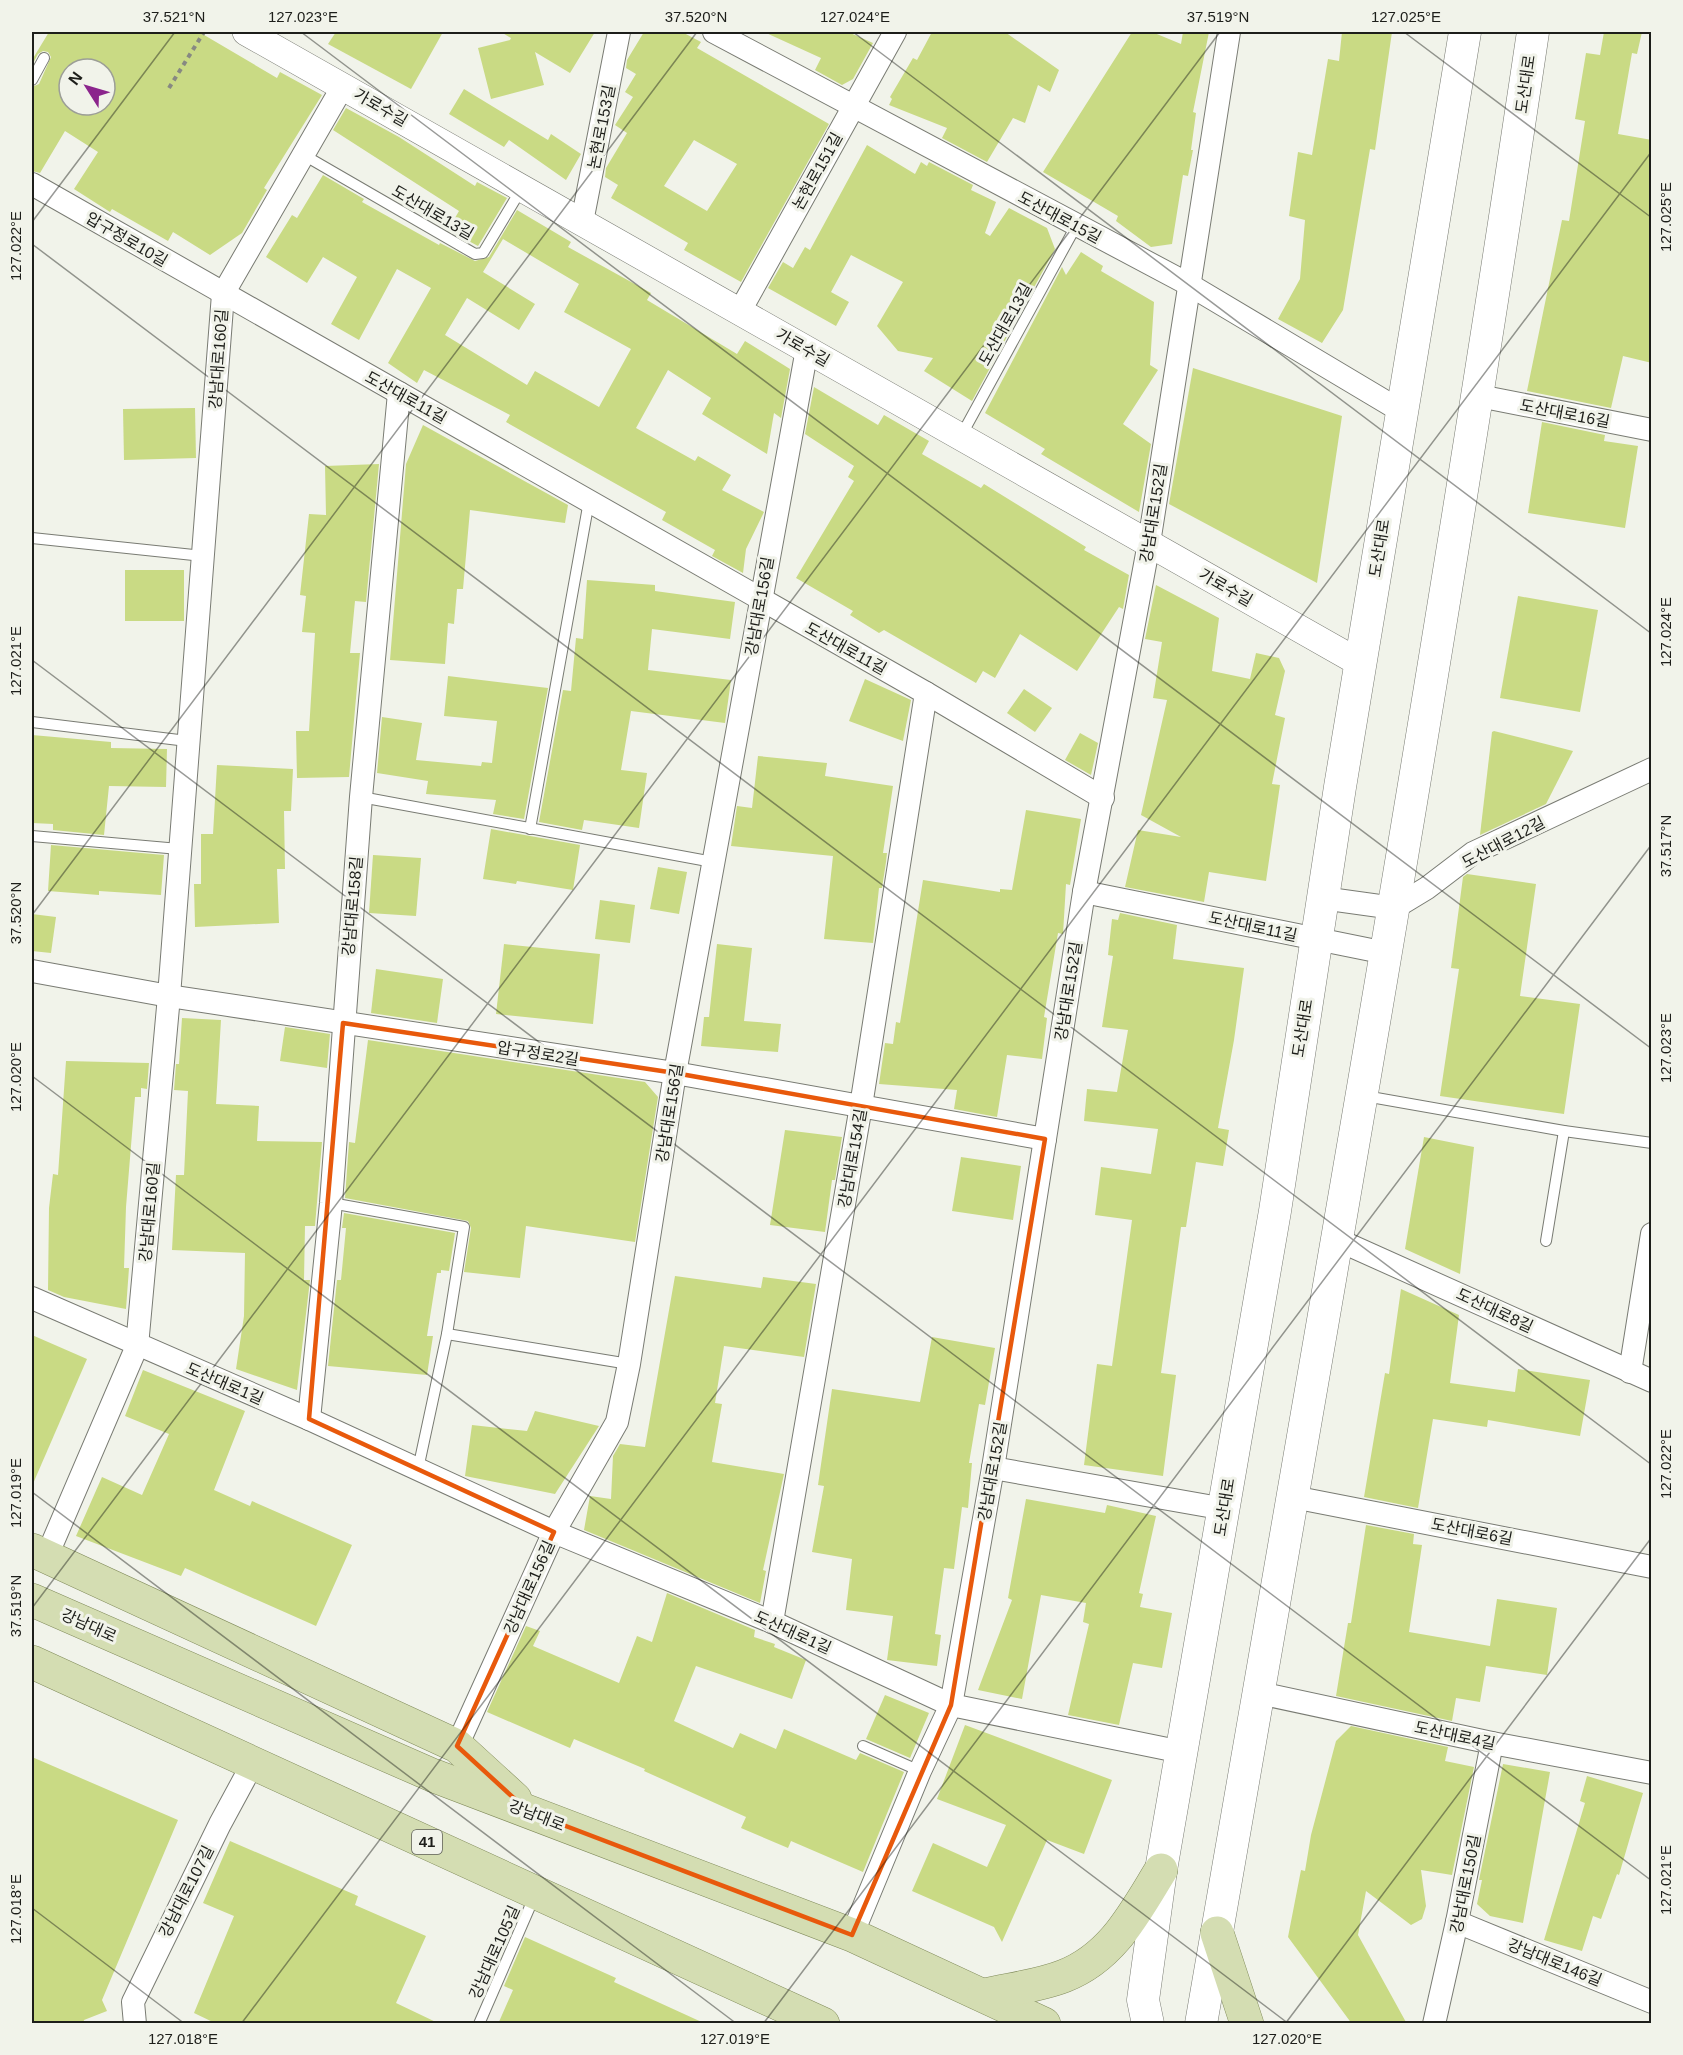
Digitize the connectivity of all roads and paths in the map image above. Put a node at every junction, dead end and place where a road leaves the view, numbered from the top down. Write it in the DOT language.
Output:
graph roads {
  1 [pos="204,32"];
  2 [pos="246,32"];
  3 [pos="619,32"];
  4 [pos="714,32"];
  5 [pos="895,32"];
  6 [pos="1229,32"];
  7 [pos="1465,32"];
  8 [pos="1533,32"];
  9 [pos="44,58"];
  10 [pos="32,80"];
  11 [pos="343,86"];
  12 [pos="169,87"];
  13 [pos="854,105"];
  14 [pos="302,154"];
  15 [pos="32,184"];
  16 [pos="522,188"];
  17 [pos="582,222"];
  18 [pos="1076,226"];
  19 [pos="1188,284"];
  20 [pos="223,294"];
  21 [pos="740,311"];
  22 [pos="807,349"];
  23 [pos="399,393"];
  24 [pos="1479,396"];
  25 [pos="1401,411"];
  26 [pos="1652,430"];
  27 [pos="961,436"];
  28 [pos="589,501"];
  29 [pos="32,538"];
  30 [pos="1149,543"];
  31 [pos="203,556"];
  32 [pos="760,599"];
  33 [pos="1360,663"];
  34 [pos="926,693"];
  35 [pos="32,722"];
  36 [pos="187,741"];
  37 [pos="1652,769"];
  38 [pos="362,798"];
  39 [pos="1103,798"];
  40 [pos="530,829"];
  41 [pos="32,836"];
  42 [pos="179,849"];
  43 [pos="713,862"];
  44 [pos="1084,892"];
  45 [pos="1322,898"];
  46 [pos="1394,908"];
  47 [pos="1316,939"];
  48 [pos="1386,953"];
  49 [pos="32,971"];
  50 [pos="169,996"];
  51 [pos="343,1023"];
  52 [pos="675,1073"];
  53 [pos="1362,1095"];
  54 [pos="861,1106"];
  55 [pos="1564,1131"];
  56 [pos="1044,1139"];
  57 [pos="1652,1143"];
  58 [pos="331,1203"];
  59 [pos="1652,1234"];
  60 [pos="1338,1240"];
  61 [pos="1546,1241"];
  62 [pos="32,1298"];
  63 [pos="447,1334"];
  64 [pos="137,1346"];
  65 [pos="629,1364"];
  66 [pos="1630,1372"];
  67 [pos="1652,1381"];
  68 [pos="309,1419"];
  69 [pos="993,1468"];
  70 [pos="418,1469"];
  71 [pos="1293,1497"];
  72 [pos="1225,1509"];
  73 [pos="554,1532"];
  74 [pos="39,1554"];
  75 [pos="1652,1567"];
  76 [pos="32,1600"];
  77 [pos="772,1622"];
  78 [pos="32,1662"];
  79 [pos="1258,1693"];
  80 [pos="951,1705"];
  81 [pos="1492,1743"];
  82 [pos="457,1746"];
  83 [pos="863,1746"];
  84 [pos="1182,1752"];
  85 [pos="253,1763"];
  86 [pos="920,1771"];
  87 [pos="1652,1773"];
  88 [pos="530,1812"];
  89 [pos="1161,1870"];
  90 [pos="536,1892"];
  91 [pos="1457,1922"];
  92 [pos="1217,1933"];
  93 [pos="852,1935"];
  94 [pos="984,1995"];
  95 [pos="1652,2002"];
  96 [pos="135,2024"];
  97 [pos="479,2024"];
  98 [pos="823,2024"];
  99 [pos="1044,2024"];
  100 [pos="1148,2024"];
  101 [pos="1201,2024"];
  102 [pos="1247,2024"];
  103 [pos="1434,2024"];
  1 -- 12 [label="path"];
  2 -- 11 [label="street, 가로수길"];
  3 -- 17 [label="street, 논현로153길"];
  4 -- 13 [label="street, 도산대로15길"];
  5 -- 13 [label="street, 논현로151길"];
  6 -- 19 [label="street, 강남대로152길"];
  7 -- 25 [label="main road, 도산대로"];
  8 -- 24 [label="main road, 도산대로"];
  9 -- 10 [label="lane"];
  11 -- 14 [label="street, 강남대로160길"];
  11 -- 16 [label="street, 가로수길"];
  13 -- 18 [label="street, 도산대로15길"];
  13 -- 21 [label="street, 논현로151길"];
  14 -- 16 [label="lane, 도산대로13길"];
  14 -- 20 [label="street, 강남대로160길"];
  15 -- 20 [label="street, 압구정로10길"];
  16 -- 17 [label="street, 가로수길"];
  17 -- 21 [label="street, 가로수길"];
  18 -- 19 [label="street, 도산대로15길"];
  18 -- 27 [label="lane, 도산대로13길"];
  19 -- 25 [label="street, 도산대로15길"];
  19 -- 30 [label="street, 강남대로152길"];
  20 -- 23 [label="street, 도산대로11길"];
  20 -- 31 [label="street, 강남대로160길"];
  21 -- 22 [label="street, 가로수길"];
  22 -- 27 [label="street, 가로수길"];
  22 -- 32 [label="street, 강남대로156길"];
  23 -- 28 [label="street, 도산대로11길"];
  23 -- 38 [label="street, 강남대로158길"];
  24 -- 26 [label="street, 도산대로16길"];
  24 -- 46 [label="main road, 도산대로"];
  25 -- 33 [label="main road, 도산대로"];
  27 -- 30 [label="street, 가로수길"];
  28 -- 32 [label="street, 도산대로11길"];
  28 -- 40 [label="lane"];
  29 -- 31 [label="lane"];
  30 -- 33 [label="street, 가로수길"];
  30 -- 39 [label="street, 강남대로152길"];
  31 -- 36 [label="street, 강남대로160길"];
  32 -- 34 [label="street, 도산대로11길"];
  32 -- 43 [label="street, 강남대로156길"];
  33 -- 45 [label="main road, 도산대로"];
  34 -- 39 [label="street, 도산대로11길"];
  34 -- 54 [label="street, 강남대로154길"];
  35 -- 36 [label="lane"];
  36 -- 42 [label="street, 강남대로160길"];
  37 -- 46 [label="street, 도산대로12길"];
  38 -- 40 [label="lane"];
  38 -- 51 [label="street, 강남대로158길"];
  39 -- 44 [label="street, 강남대로152길"];
  40 -- 43 [label="lane"];
  41 -- 42 [label="lane"];
  42 -- 50 [label="street, 강남대로160길"];
  43 -- 52 [label="street, 강남대로156길"];
  44 -- 47 [label="street, 도산대로11길"];
  44 -- 56 [label="street, 강남대로152길"];
  45 -- 46 [label="street"];
  45 -- 47 [label="main road, 도산대로"];
  46 -- 48 [label="main road, 도산대로"];
  47 -- 48 [label="street, 도산대로11길"];
  47 -- 72 [label="main road, 도산대로"];
  48 -- 53 [label="main road, 도산대로"];
  49 -- 50 [label="street, 압구정로2길"];
  50 -- 51 [label="street, 압구정로2길"];
  50 -- 64 [label="street, 강남대로160길"];
  51 -- 52 [label="street, 압구정로2길"];
  51 -- 58 [label="street, 강남대로158길"];
  52 -- 54 [label="street, 압구정로2길"];
  52 -- 65 [label="street, 강남대로156길"];
  53 -- 55 [label="lane"];
  53 -- 60 [label="main road, 도산대로"];
  54 -- 56 [label="street, 압구정로2길"];
  54 -- 77 [label="street, 강남대로154길"];
  55 -- 57 [label="lane"];
  55 -- 61 [label="lane"];
  56 -- 69 [label="street, 강남대로152길"];
  58 -- 63 [label="lane"];
  58 -- 68 [label="street, 강남대로158길"];
  59 -- 66 [label="street"];
  60 -- 66 [label="street, 도산대로8길"];
  60 -- 71 [label="main road, 도산대로"];
  62 -- 64 [label="street, 도산대로1길"];
  63 -- 65 [label="lane"];
  63 -- 70 [label="lane"];
  64 -- 68 [label="street, 도산대로1길"];
  64 -- 74 [label="street, 강남대로160길"];
  65 -- 73 [label="street, 강남대로156길"];
  66 -- 67 [label="street, 도산대로8길"];
  68 -- 70 [label="street, 도산대로1길"];
  69 -- 72 [label="street"];
  69 -- 80 [label="street, 강남대로152길"];
  70 -- 73 [label="street, 도산대로1길"];
  71 -- 75 [label="street, 도산대로6길"];
  71 -- 79 [label="main road, 도산대로"];
  72 -- 84 [label="main road, 도산대로"];
  73 -- 77 [label="street, 도산대로1길"];
  73 -- 82 [label="street, 강남대로156길"];
  74 -- 82 [label="main road"];
  76 -- 88 [label="main road, 강남대로"];
  77 -- 80 [label="street, 도산대로1길"];
  78 -- 85 [label="main road, 41"];
  79 -- 81 [label="street, 도산대로4길"];
  79 -- 92 [label="main road, 도산대로"];
  80 -- 84 [label="street, 도산대로1길"];
  80 -- 86 [label="street, 강남대로152길"];
  81 -- 87 [label="street, 도산대로4길"];
  81 -- 91 [label="street, 강남대로150길"];
  82 -- 88 [label="main road"];
  83 -- 86 [label="lane"];
  84 -- 89 [label="main road, 도산대로"];
  85 -- 90 [label="main road, 41"];
  85 -- 96 [label="street, 강남대로107길"];
  86 -- 93 [label="street, 강남대로152길"];
  88 -- 93 [label="main road, 강남대로"];
  89 -- 94 [label="main road"];
  89 -- 100 [label="main road, 도산대로"];
  90 -- 97 [label="lane, 강남대로105길"];
  90 -- 98 [label="main road, 41"];
  91 -- 95 [label="street, 강남대로146길"];
  91 -- 103 [label="street, 강남대로150길"];
  92 -- 101 [label="main road, 도산대로"];
  92 -- 102 [label="main road"];
  93 -- 94 [label="main road, 강남대로"];
  94 -- 99 [label="main road, 강남대로"];
}
